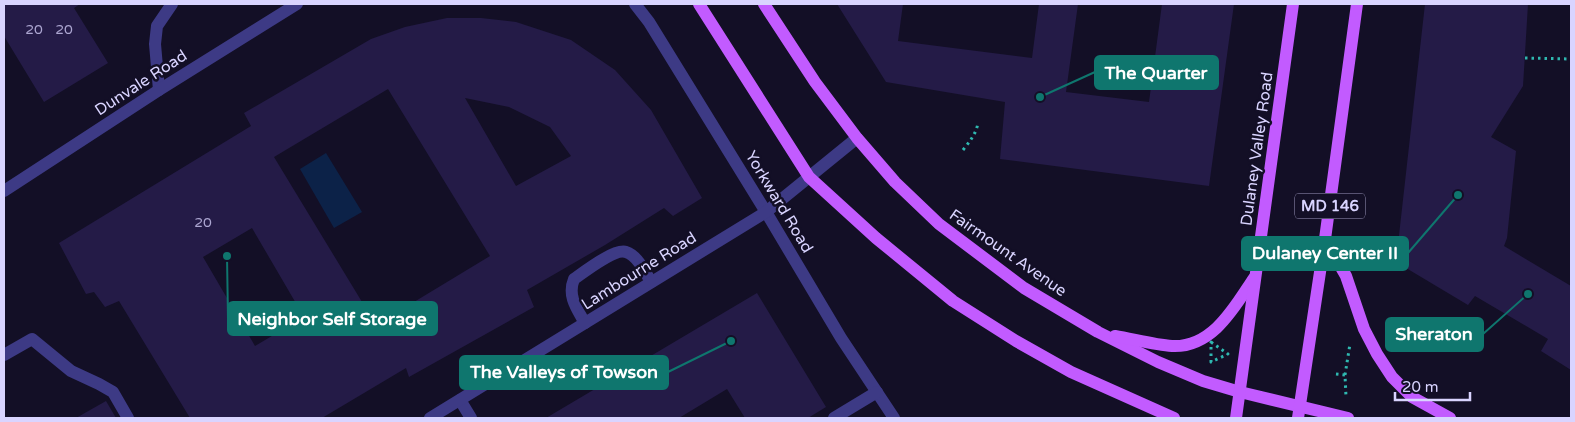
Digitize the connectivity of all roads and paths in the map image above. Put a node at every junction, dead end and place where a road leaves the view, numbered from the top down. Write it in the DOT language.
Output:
graph roads {
  1 [pos="172,4"];
  2 [pos="293,4"];
  3 [pos="635,4"];
  4 [pos="699,4"];
  5 [pos="764,4"];
  6 [pos="1293,4"];
  7 [pos="1357,4"];
  8 [pos="1525,58"];
  9 [pos="1571,59"];
  10 [pos="159,90"];
  11 [pos="978,123"];
  12 [pos="857,138"];
  13 [pos="963,150"];
  14 [pos="809,177"];
  15 [pos="4,191"];
  16 [pos="766,212"];
  17 [pos="1326,239"];
  18 [pos="1256,276"];
  19 [pos="651,282"];
  20 [pos="585,323"];
  21 [pos="1098,332"];
  22 [pos="1350,342"];
  23 [pos="4,355"];
  24 [pos="1336,374"];
  25 [pos="1345,375"];
  26 [pos="877,392"];
  27 [pos="1240,392"];
  28 [pos="1346,397"];
  29 [pos="460,400"];
  30 [pos="1299,413"];
  31 [pos="128,418"];
  32 [pos="430,418"];
  33 [pos="471,418"];
  34 [pos="834,418"];
  35 [pos="894,418"];
  36 [pos="1174,418"];
  37 [pos="1236,418"];
  38 [pos="1348,418"];
  39 [pos="1450,418"];
  1 -- 10 [label="street"];
  2 -- 10 [label="street, Dunvale Road"];
  3 -- 16 [label="street, Yorkward Road"];
  4 -- 14 [label="main road"];
  5 -- 12 [label="main road, Fairmount Avenue"];
  6 -- 18 [label="main road, Dulaney Valley Road"];
  7 -- 17 [label="main road, MD 146"];
  8 -- 9 [label="path"];
  10 -- 15 [label="street, Dunvale Road"];
  11 -- 13 [label="path"];
  12 -- 14 [label="street, Lambourne Road"];
  12 -- 21 [label="main road, Fairmount Avenue"];
  14 -- 16 [label="street, Lambourne Road"];
  14 -- 36 [label="main road"];
  16 -- 19 [label="street, Lambourne Road"];
  16 -- 26 [label="street, Yorkward Road"];
  17 -- 30 [label="main road, MD 146"];
  17 -- 39 [label="main road"];
  18 -- 21 [label="main road"];
  18 -- 27 [label="main road, Dulaney Valley Road"];
  19 -- 20 [label="street, Lambourne Road"];
  19 -- 20 [label="street"];
  20 -- 29 [label="street, Lambourne Road"];
  21 -- 27 [label="main road, Fairmount Avenue"];
  22 -- 25 [label="path"];
  23 -- 31 [label="street"];
  24 -- 25 [label="path"];
  25 -- 28 [label="path"];
  26 -- 34 [label="street"];
  26 -- 35 [label="street, Yorkward Road"];
  27 -- 30 [label="main road, Fairmount Avenue"];
  27 -- 37 [label="main road, Dulaney Valley Road"];
  29 -- 32 [label="street, Lambourne Road"];
  29 -- 33 [label="street"];
  30 -- 38 [label="main road, Fairmount Avenue"];
}
